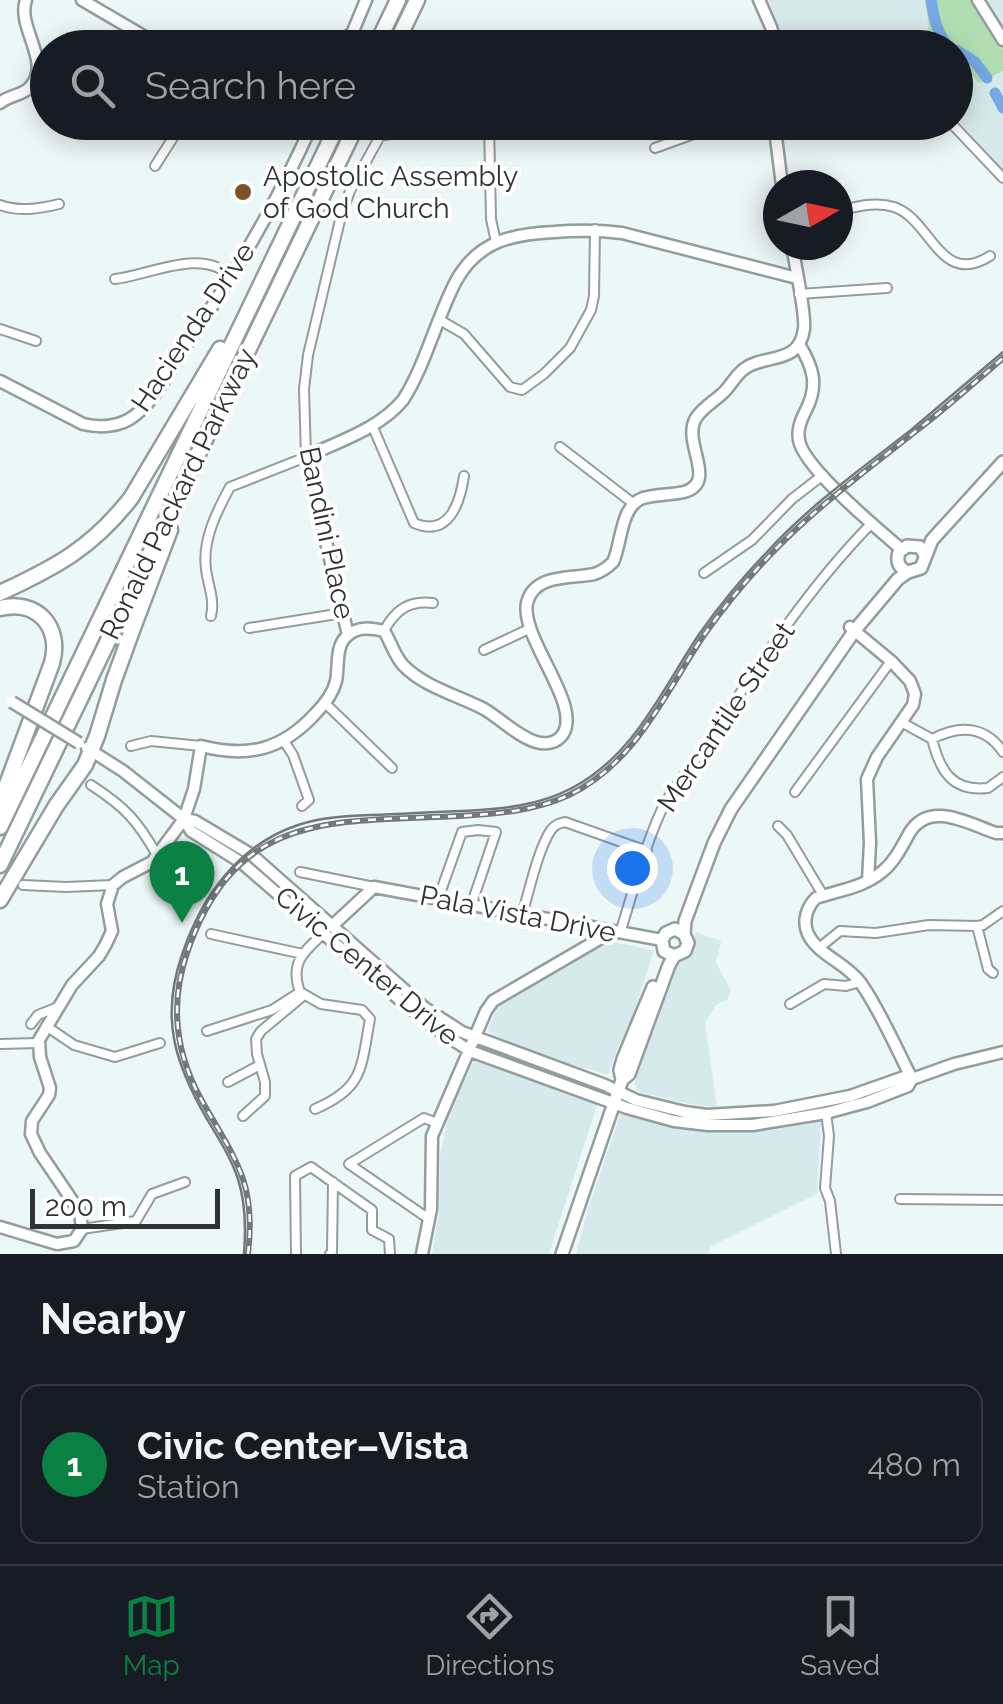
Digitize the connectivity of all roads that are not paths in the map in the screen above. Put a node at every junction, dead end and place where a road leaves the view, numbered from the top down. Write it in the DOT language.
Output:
graph roads {
  1 [pos="26,0"];
  2 [pos="82,0"];
  3 [pos="366,0"];
  4 [pos="395,0"];
  5 [pos="417,0"];
  6 [pos="759,0"];
  7 [pos="978,0"];
  8 [pos="133,30"];
  9 [pos="354,30"];
  10 [pos="382,30"];
  11 [pos="403,30"];
  12 [pos="772,30"];
  13 [pos="30,40"];
  14 [pos="1003,40"];
  15 [pos="30,86"];
  16 [pos="0,103"];
  17 [pos="172,140"];
  18 [pos="305,140"];
  19 [pos="330,140"];
  20 [pos="349,140"];
  21 [pos="378,140"];
  22 [pos="490,140"];
  23 [pos="677,140"];
  24 [pos="776,140"];
  25 [pos="967,140"];
  26 [pos="655,148"];
  27 [pos="155,166"];
  28 [pos="780,170"];
  29 [pos="1003,178"];
  30 [pos="59,204"];
  31 [pos="0,205"];
  32 [pos="853,208"];
  33 [pos="595,229"];
  34 [pos="496,242"];
  35 [pos="990,256"];
  36 [pos="794,260"];
  37 [pos="231,277"];
  38 [pos="796,278"];
  39 [pos="115,279"];
  40 [pos="887,288"];
  41 [pos="258,289"];
  42 [pos="799,294"];
  43 [pos="440,320"];
  44 [pos="0,328"];
  45 [pos="36,342"];
  46 [pos="799,344"];
  47 [pos="0,381"];
  48 [pos="218,414"];
  49 [pos="372,426"];
  50 [pos="560,447"];
  51 [pos="1003,452"];
  52 [pos="306,457"];
  53 [pos="1003,462"];
  54 [pos="823,475"];
  55 [pos="464,476"];
  56 [pos="634,504"];
  57 [pos="872,524"];
  58 [pos="901,549"];
  59 [pos="920,550"];
  60 [pos="903,567"];
  61 [pos="704,573"];
  62 [pos="0,593"];
  63 [pos="433,603"];
  64 [pos="0,608"];
  65 [pos="343,613"];
  66 [pos="211,616"];
  67 [pos="249,628"];
  68 [pos="531,628"];
  69 [pos="852,628"];
  70 [pos="384,631"];
  71 [pos="348,635"];
  72 [pos="484,650"];
  73 [pos="891,661"];
  74 [pos="0,694"];
  75 [pos="326,703"];
  76 [pos="901,722"];
  77 [pos="932,739"];
  78 [pos="284,741"];
  79 [pos="131,746"];
  80 [pos="201,746"];
  81 [pos="85,747"];
  82 [pos="1003,752"];
  83 [pos="392,768"];
  84 [pos="1003,777"];
  85 [pos="91,784"];
  86 [pos="795,792"];
  87 [pos="0,803"];
  88 [pos="302,806"];
  89 [pos="184,819"];
  90 [pos="778,826"];
  91 [pos="0,827"];
  92 [pos="1003,834"];
  93 [pos="647,851"];
  94 [pos="158,855"];
  95 [pos="0,865"];
  96 [pos="300,872"];
  97 [pos="868,881"];
  98 [pos="23,885"];
  99 [pos="113,885"];
  100 [pos="374,887"];
  101 [pos="823,895"];
  102 [pos="438,899"];
  103 [pos="0,900"];
  104 [pos="471,906"];
  105 [pos="1003,910"];
  106 [pos="522,916"];
  107 [pos="977,926"];
  108 [pos="328,930"];
  109 [pos="615,932"];
  110 [pos="678,932"];
  111 [pos="211,934"];
  112 [pos="819,948"];
  113 [pos="667,949"];
  114 [pos="303,954"];
  115 [pos="993,973"];
  116 [pos="860,982"];
  117 [pos="302,994"];
  118 [pos="790,1004"];
  119 [pos="58,1007"];
  120 [pos="32,1024"];
  121 [pos="46,1026"];
  122 [pos="207,1031"];
  123 [pos="476,1038"];
  124 [pos="160,1043"];
  125 [pos="0,1044"];
  126 [pos="38,1044"];
  127 [pos="470,1050"];
  128 [pos="1003,1052"];
  129 [pos="260,1065"];
  130 [pos="912,1079"];
  131 [pos="228,1082"];
  132 [pos="618,1092"];
  133 [pos="850,1096"];
  134 [pos="315,1109"];
  135 [pos="826,1114"];
  136 [pos="243,1116"];
  137 [pos="437,1123"];
  138 [pos="185,1182"];
  139 [pos="333,1182"];
  140 [pos="900,1199"];
  141 [pos="1003,1200"];
  142 [pos="429,1219"];
  143 [pos="0,1227"];
  144 [pos="82,1228"];
  145 [pos="296,1254"];
  146 [pos="330,1254"];
  147 [pos="390,1254"];
  148 [pos="422,1254"];
  149 [pos="562,1254"];
  150 [pos="836,1254"];
  1 -- 13 [label="street"];
  2 -- 8 [label="street"];
  3 -- 9 [label="street"];
  4 -- 10 [label="highway"];
  5 -- 11 [label="highway"];
  6 -- 12 [label="street"];
  7 -- 14 [label="street"];
  15 -- 16 [label="street"];
  17 -- 27 [label="street"];
  18 -- 37 [label="street, Hacienda Drive"];
  19 -- 41 [label="highway, Ronald Packard Parkway"];
  20 -- 48 [label="highway, Ronald Packard Parkway"];
  21 -- 52 [label="street, Bandini Place"];
  22 -- 34 [label="street"];
  23 -- 26 [label="street"];
  24 -- 28 [label="street"];
  25 -- 29 [label="street"];
  30 -- 31 [label="street"];
  32 -- 35 [label="street"];
  33 -- 34 [label="street"];
  33 -- 38 [label="street"];
  33 -- 43 [label="street"];
  34 -- 43 [label="street"];
  36 -- 38 [label="street"];
  37 -- 39 [label="street"];
  37 -- 47 [label="street, Hacienda Drive"];
  38 -- 42 [label="street"];
  40 -- 42 [label="street"];
  41 -- 62 [label="highway"];
  41 -- 91 [label="highway, Ronald Packard Parkway"];
  42 -- 46 [label="street"];
  43 -- 49 [label="street"];
  44 -- 45 [label="street"];
  46 -- 54 [label="street"];
  46 -- 56 [label="street"];
  48 -- 81 [label="highway"];
  48 -- 95 [label="highway, Ronald Packard Parkway"];
  49 -- 52 [label="street"];
  49 -- 55 [label="street"];
  50 -- 56 [label="street"];
  51 -- 59 [label="main road"];
  52 -- 65 [label="street, Bandini Place"];
  52 -- 66 [label="street"];
  53 -- 59 [label="main road"];
  54 -- 57 [label="street"];
  54 -- 61 [label="street"];
  56 -- 68 [label="street"];
  57 -- 58 [label="street"];
  57 -- 93 [label="street, Mercantile Street"];
  58 -- 59 [label="main road"];
  58 -- 60 [label="main road"];
  59 -- 60 [label="main road"];
  60 -- 69 [label="main road"];
  63 -- 70 [label="street"];
  64 -- 87 [label="highway"];
  65 -- 67 [label="street"];
  65 -- 71 [label="street, Bandini Place"];
  68 -- 70 [label="street"];
  68 -- 72 [label="street"];
  69 -- 73 [label="street"];
  69 -- 110 [label="main road"];
  70 -- 71 [label="street"];
  71 -- 75 [label="street"];
  73 -- 76 [label="street"];
  73 -- 86 [label="street"];
  74 -- 81 [label="street, Civic Center Drive, bridge"];
  75 -- 78 [label="street"];
  75 -- 83 [label="street"];
  76 -- 77 [label="street"];
  76 -- 97 [label="street"];
  77 -- 82 [label="street"];
  77 -- 84 [label="street"];
  78 -- 80 [label="street"];
  78 -- 88 [label="street"];
  79 -- 80 [label="street"];
  80 -- 89 [label="street"];
  81 -- 89 [label="street, Civic Center Drive"];
  81 -- 103 [label="highway"];
  85 -- 94 [label="street"];
  89 -- 94 [label="street"];
  89 -- 108 [label="street, Civic Center Drive"];
  90 -- 101 [label="street"];
  92 -- 97 [label="street"];
  93 -- 106 [label="street"];
  93 -- 109 [label="street, Mercantile Street"];
  94 -- 99 [label="street"];
  96 -- 100 [label="street, Pala Vista Drive"];
  97 -- 101 [label="street"];
  98 -- 99 [label="street"];
  99 -- 119 [label="street"];
  100 -- 102 [label="street, Pala Vista Drive"];
  100 -- 108 [label="street"];
  101 -- 112 [label="street"];
  102 -- 104 [label="street, Pala Vista Drive"];
  102 -- 104 [label="street"];
  104 -- 106 [label="street, Pala Vista Drive"];
  105 -- 107 [label="street"];
  106 -- 109 [label="street, Pala Vista Drive"];
  107 -- 112 [label="street"];
  107 -- 115 [label="street"];
  108 -- 114 [label="street"];
  108 -- 123 [label="street, Civic Center Drive"];
  108 -- 127 [label="street, Civic Center Drive"];
  109 -- 113 [label="street, Pala Vista Drive"];
  109 -- 123 [label="street"];
  110 -- 113 [label="main road"];
  110 -- 113 [label="main road"];
  111 -- 114 [label="street"];
  112 -- 116 [label="street"];
  113 -- 132 [label="main road"];
  114 -- 117 [label="street"];
  116 -- 118 [label="street"];
  116 -- 130 [label="street"];
  117 -- 122 [label="street"];
  117 -- 129 [label="street"];
  117 -- 134 [label="street"];
  119 -- 120 [label="street"];
  119 -- 121 [label="street"];
  121 -- 124 [label="street"];
  121 -- 126 [label="street"];
  123 -- 127 [label="street"];
  123 -- 132 [label="street, Civic Center Drive"];
  125 -- 126 [label="street"];
  126 -- 144 [label="street"];
  127 -- 132 [label="street, Civic Center Drive"];
  127 -- 137 [label="street"];
  128 -- 130 [label="street, Civic Center Drive"];
  129 -- 131 [label="street"];
  129 -- 136 [label="street"];
  130 -- 133 [label="street, Civic Center Drive"];
  130 -- 135 [label="street, Civic Center Drive"];
  132 -- 133 [label="street, Civic Center Drive"];
  132 -- 135 [label="street, Civic Center Drive"];
  132 -- 149 [label="main road"];
  133 -- 135 [label="street"];
  135 -- 150 [label="street"];
  137 -- 142 [label="street"];
  137 -- 142 [label="street"];
  138 -- 144 [label="street"];
  139 -- 145 [label="street"];
  139 -- 146 [label="street"];
  139 -- 147 [label="street"];
  140 -- 141 [label="street"];
  142 -- 148 [label="street"];
  143 -- 144 [label="street"];
}
